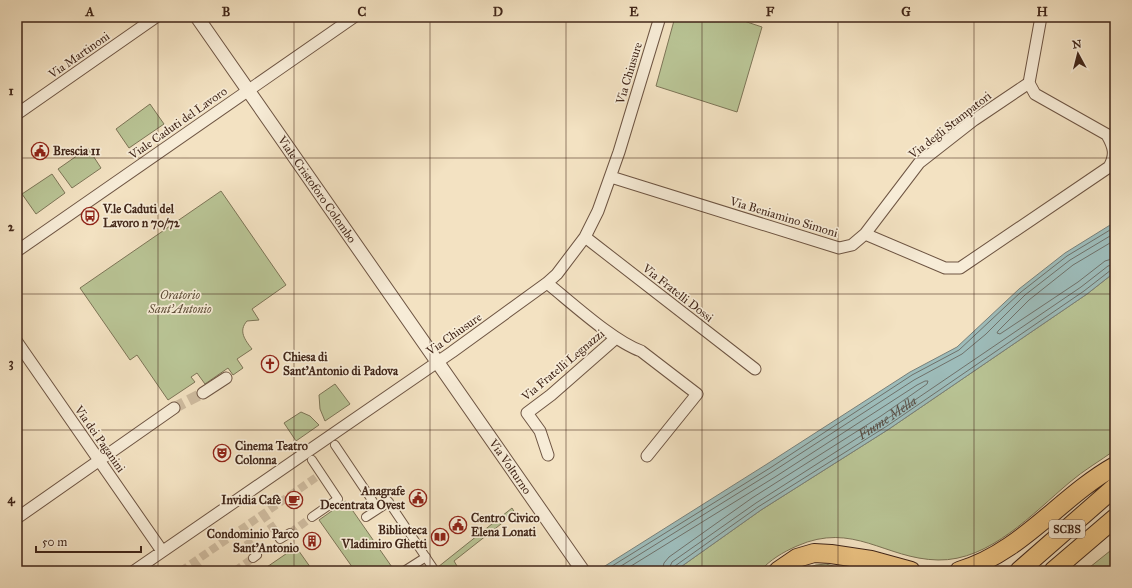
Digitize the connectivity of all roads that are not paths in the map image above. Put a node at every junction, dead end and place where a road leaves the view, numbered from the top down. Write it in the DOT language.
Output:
graph roads {
  1 [pos="156,17"];
  2 [pos="197,17"];
  3 [pos="354,17"];
  4 [pos="660,17"];
  5 [pos="1041,17"];
  6 [pos="1030,83"];
  7 [pos="248,91"];
  8 [pos="17,114"];
  9 [pos="1111,137"];
  10 [pos="611,177"];
  11 [pos="865,234"];
  12 [pos="585,237"];
  13 [pos="17,251"];
  14 [pos="547,283"];
  15 [pos="616,338"];
  16 [pos="17,342"];
  17 [pos="438,361"];
  18 [pos="755,369"];
  19 [pos="226,378"];
  20 [pos="203,393"];
  21 [pos="174,408"];
  22 [pos="335,445"];
  23 [pos="548,455"];
  24 [pos="647,456"];
  25 [pos="99,460"];
  26 [pos="312,460"];
  27 [pos="1115,466"];
  28 [pos="1115,487"];
  29 [pos="378,509"];
  30 [pos="312,517"];
  31 [pos="366,517"];
  32 [pos="17,518"];
  33 [pos="1115,518"];
  34 [pos="290,532"];
  35 [pos="277,534"];
  36 [pos="162,552"];
  37 [pos="426,557"];
  38 [pos="850,558"];
  39 [pos="579,566"];
  40 [pos="134,571"];
  41 [pos="404,571"];
  42 [pos="435,571"];
  43 [pos="778,571"];
  44 [pos="870,571"];
  45 [pos="910,571"];
  46 [pos="958,571"];
  47 [pos="1019,571"];
  48 [pos="1053,571"];
  1 -- 8 [label="street, Via Martinoni"];
  2 -- 7 [label="street, Viale Cristoforo Colombo"];
  3 -- 7 [label="street, Viale Caduti del Lavoro"];
  4 -- 10 [label="street, Via Chiusure"];
  5 -- 6 [label="street"];
  6 -- 9 [label="street"];
  6 -- 11 [label="street, Via degli Stampatori"];
  7 -- 13 [label="street, Viale Caduti del Lavoro"];
  7 -- 17 [label="street, Viale Cristoforo Colombo"];
  9 -- 11 [label="street"];
  10 -- 11 [label="street, Via Beniamino Simoni"];
  10 -- 12 [label="street, Via Chiusure"];
  12 -- 14 [label="street, Via Chiusure"];
  12 -- 18 [label="street, Via Fratelli Dossi"];
  14 -- 15 [label="street, Via Fratelli Legnazzi"];
  14 -- 17 [label="street, Via Chiusure"];
  15 -- 23 [label="street, Via Fratelli Legnazzi"];
  15 -- 24 [label="street, Via Fratelli Legnazzi"];
  16 -- 25 [label="street, Via dei Paganini"];
  17 -- 36 [label="street, Via Chiusure"];
  17 -- 39 [label="street, Via Volturno"];
  19 -- 20 [label="street"];
  21 -- 25 [label="street"];
  22 -- 29 [label="street"];
  25 -- 32 [label="street"];
  25 -- 36 [label="street, Via dei Paganini"];
  26 -- 30 [label="street"];
  27 -- 46 [label="highway"];
  28 -- 47 [label="highway, SCBS"];
  29 -- 31 [label="street"];
  29 -- 37 [label="street"];
  33 -- 48 [label="highway, SCBS"];
  34 -- 35 [label="street"];
  36 -- 40 [label="street, Via Chiusure"];
  37 -- 41 [label="street"];
  37 -- 42 [label="street"];
  38 -- 43 [label="highway"];
  38 -- 44 [label="highway"];
  38 -- 45 [label="highway"];
}
